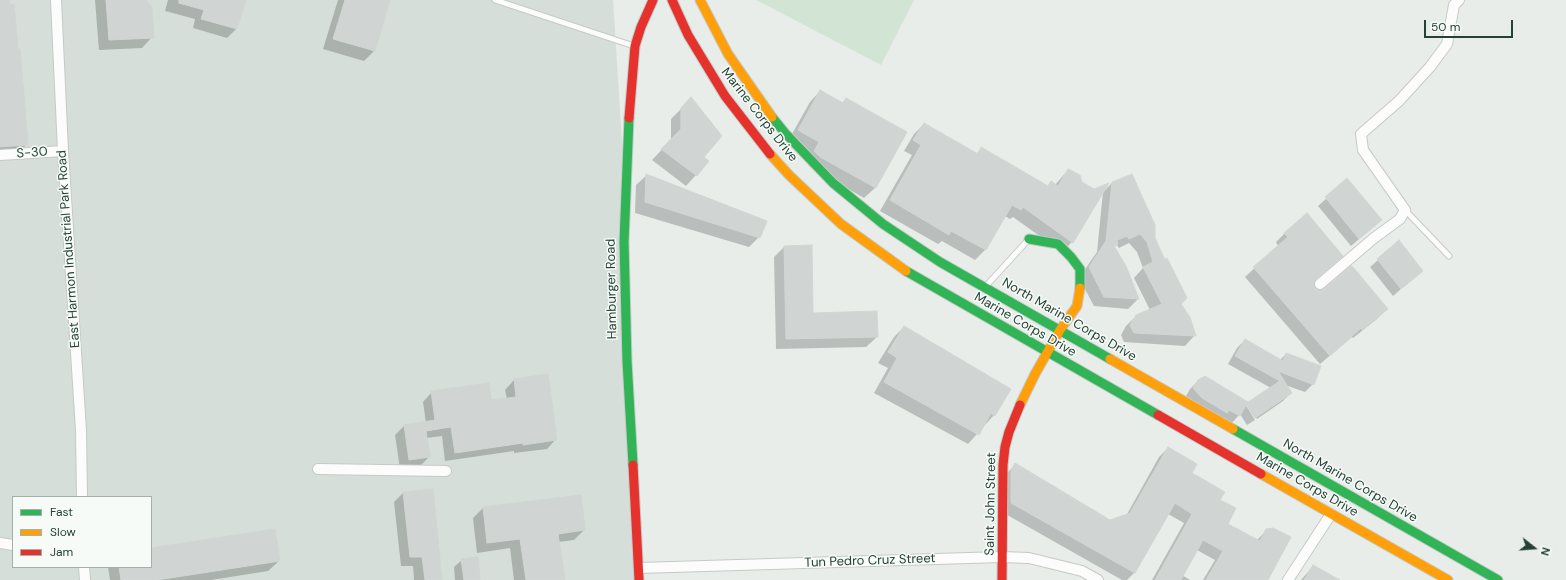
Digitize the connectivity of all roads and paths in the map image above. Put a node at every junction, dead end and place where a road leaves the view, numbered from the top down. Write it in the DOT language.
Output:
graph roads {
  1 [pos="56,0"];
  2 [pos="495,0"];
  3 [pos="653,0"];
  4 [pos="672,0"];
  5 [pos="700,0"];
  6 [pos="1459,0"];
  7 [pos="635,46"];
  8 [pos="63,151"];
  9 [pos="0,155"];
  10 [pos="1405,210"];
  11 [pos="1029,239"];
  12 [pos="1450,256"];
  13 [pos="1320,284"];
  14 [pos="985,287"];
  15 [pos="1060,330"];
  16 [pos="1047,353"];
  17 [pos="318,469"];
  18 [pos="446,471"];
  19 [pos="82,496"];
  20 [pos="1331,514"];
  21 [pos="0,543"];
  22 [pos="12,545"];
  23 [pos="1002,557"];
  24 [pos="84,568"];
  25 [pos="639,568"];
  26 [pos="85,580"];
  27 [pos="639,580"];
  28 [pos="1002,580"];
  29 [pos="1098,580"];
  30 [pos="1288,580"];
  31 [pos="1448,580"];
  32 [pos="1496,580"];
  1 -- 8 [label="street, East Harmon Industrial Park Road"];
  2 -- 7 [label="lane"];
  3 -- 7 [label="main road, Hamburger Road"];
  4 -- 16 [label="main road, Marine Corps Drive"];
  5 -- 14 [label="main road, North Marine Corps Drive"];
  6 -- 10 [label="street"];
  7 -- 25 [label="main road, Hamburger Road"];
  8 -- 9 [label="street, S-30"];
  8 -- 19 [label="street, East Harmon Industrial Park Road"];
  10 -- 12 [label="lane"];
  10 -- 13 [label="street"];
  11 -- 14 [label="lane"];
  11 -- 15 [label="main road, Saint John Street"];
  14 -- 15 [label="main road, North Marine Corps Drive"];
  15 -- 16 [label="main road, Saint John Street"];
  15 -- 32 [label="main road, North Marine Corps Drive"];
  16 -- 20 [label="main road, Marine Corps Drive"];
  16 -- 23 [label="main road, Saint John Street"];
  17 -- 18 [label="street"];
  20 -- 30 [label="street"];
  20 -- 31 [label="main road, Marine Corps Drive"];
  21 -- 22 [label="street"];
  23 -- 25 [label="street, Tun Pedro Cruz Street"];
  23 -- 28 [label="main road, Saint John Street"];
  23 -- 29 [label="street, Tun Pedro Cruz Street"];
  24 -- 26 [label="street"];
  25 -- 27 [label="main road, Hamburger Road"];
}
